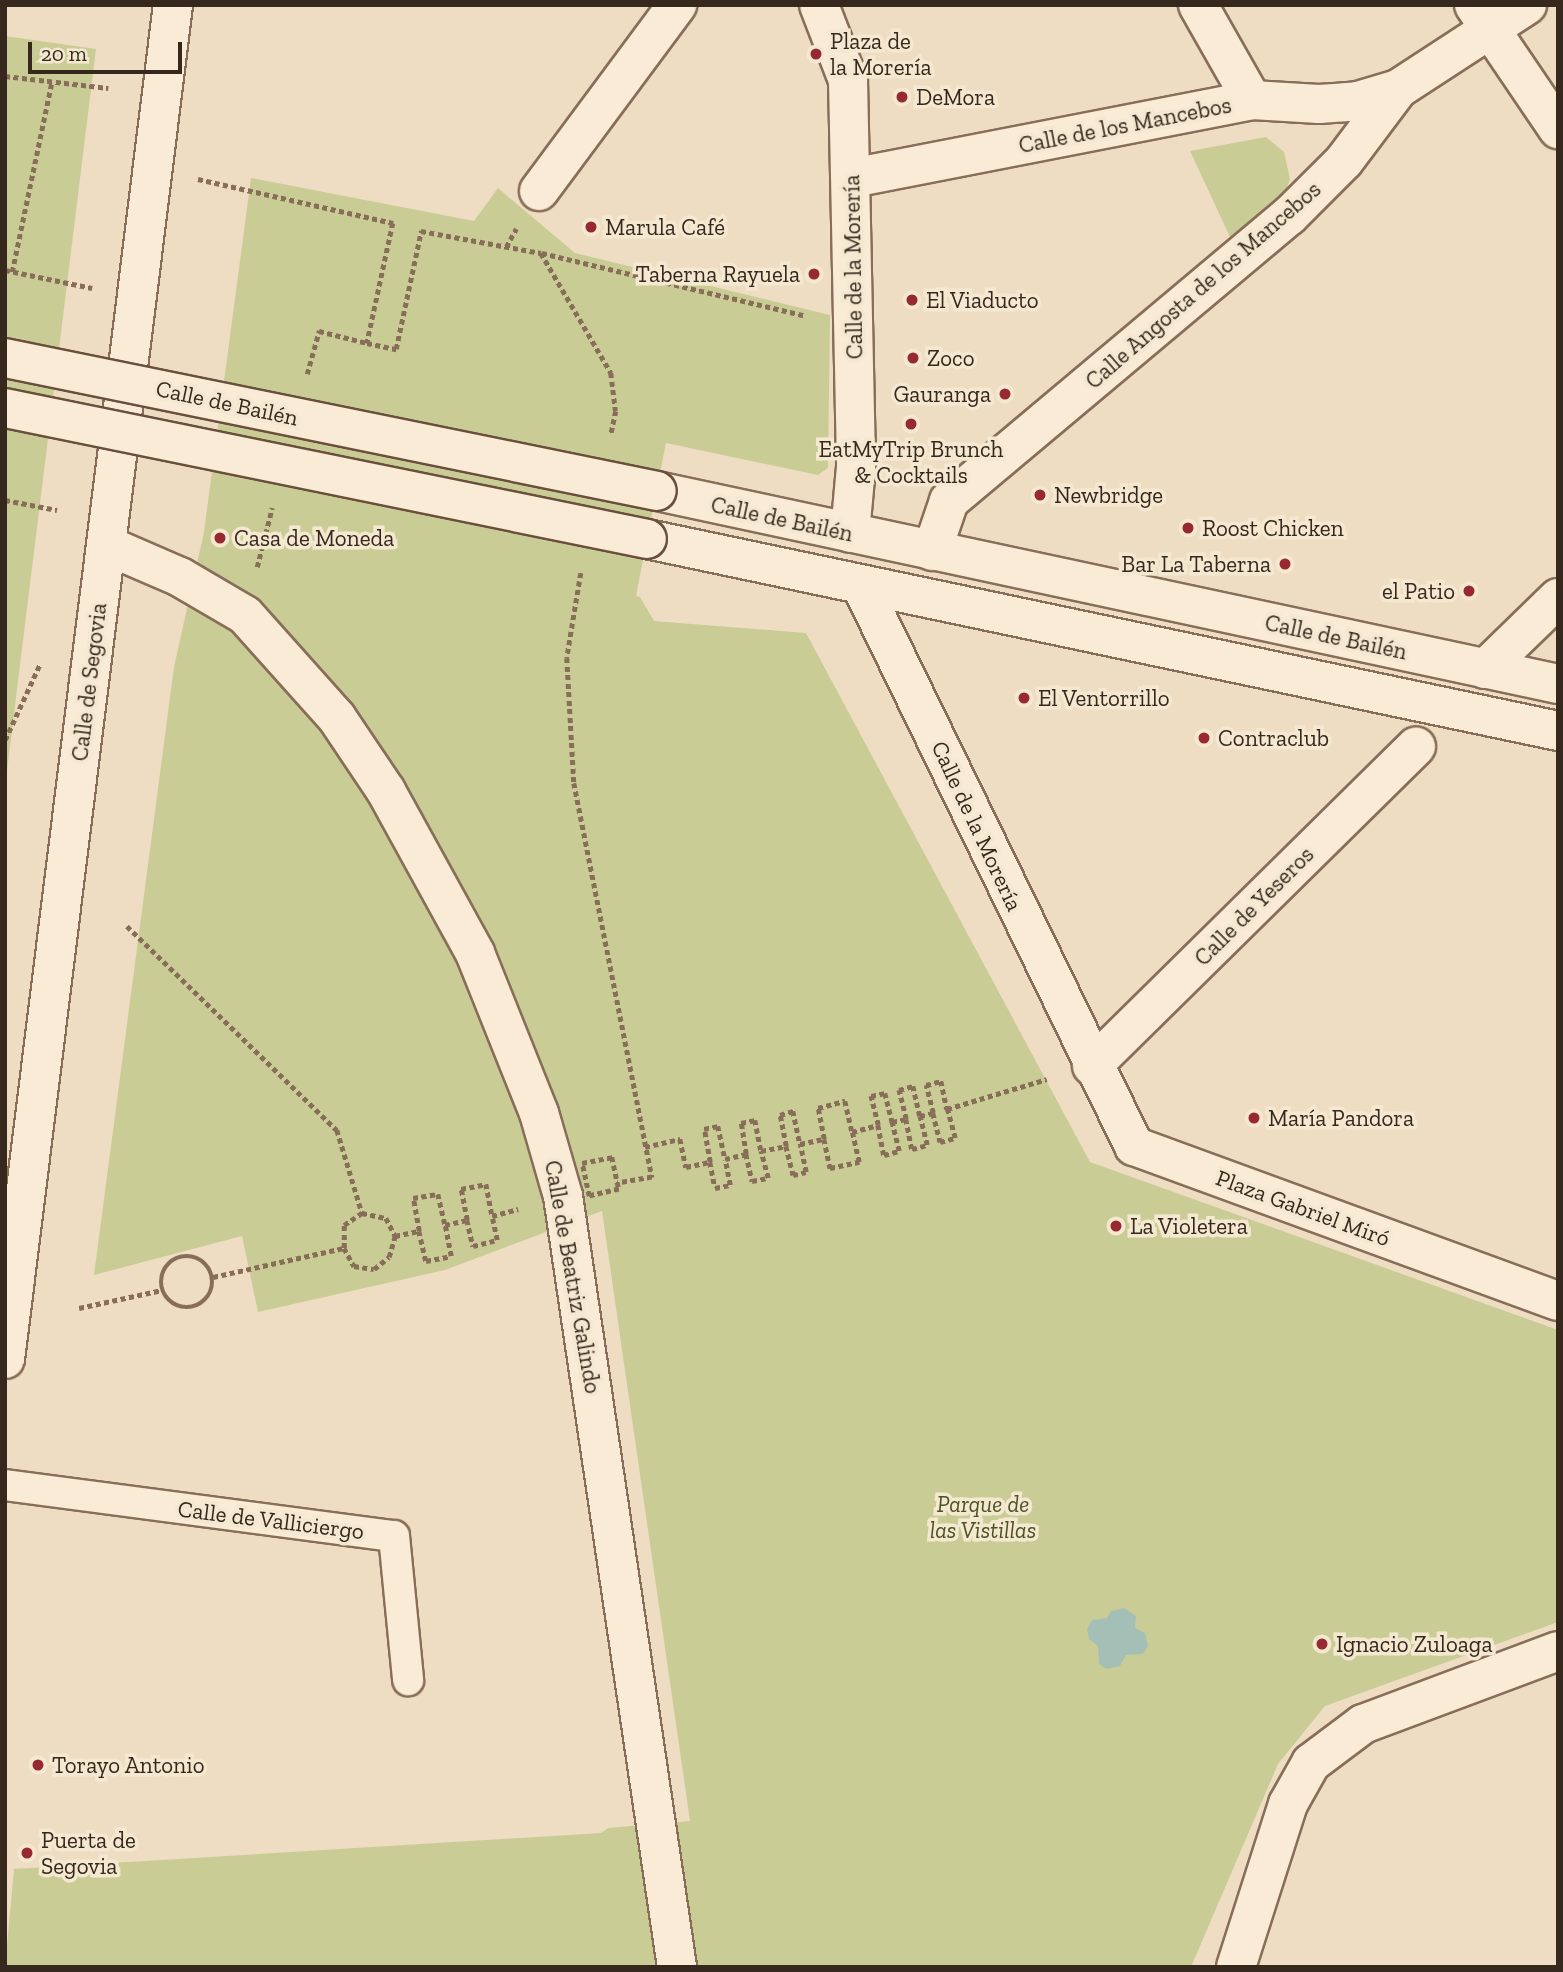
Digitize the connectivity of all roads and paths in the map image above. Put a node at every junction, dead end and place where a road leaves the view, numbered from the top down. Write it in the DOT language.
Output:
graph roads {
  1 [pos="173,5"];
  2 [pos="677,5"];
  3 [pos="819,5"];
  4 [pos="1199,5"];
  5 [pos="1527,5"];
  6 [pos="1482,19"];
  7 [pos="5,76"];
  8 [pos="52,81"];
  9 [pos="108,88"];
  10 [pos="1398,89"];
  11 [pos="1252,100"];
  12 [pos="1558,130"];
  13 [pos="153,168"];
  14 [pos="852,178"];
  15 [pos="538,191"];
  16 [pos="541,253"];
  17 [pos="5,270"];
  18 [pos="12,272"];
  19 [pos="137,298"];
  20 [pos="854,327"];
  21 [pos="5,358"];
  22 [pos="5,408"];
  23 [pos="610,437"];
  24 [pos="5,500"];
  25 [pos="57,510"];
  26 [pos="850,533"];
  27 [pos="106,545"];
  28 [pos="932,551"];
  29 [pos="583,566"];
  30 [pos="861,586"];
  31 [pos="1558,598"];
  32 [pos="40,664"];
  33 [pos="1485,669"];
  34 [pos="1558,684"];
  35 [pos="1558,731"];
  36 [pos="5,740"];
  37 [pos="1416,747"];
  38 [pos="127,926"];
  39 [pos="1092,1066"];
  40 [pos="947,1109"];
  41 [pos="933,1112"];
  42 [pos="920,1116"];
  43 [pos="906,1119"];
  44 [pos="892,1122"];
  45 [pos="878,1125"];
  46 [pos="852,1132"];
  47 [pos="824,1139"];
  48 [pos="800,1144"];
  49 [pos="645,1146"];
  50 [pos="786,1146"];
  51 [pos="761,1151"];
  52 [pos="746,1154"];
  53 [pos="725,1159"];
  54 [pos="710,1162"];
  55 [pos="618,1183"];
  56 [pos="529,1206"];
  57 [pos="362,1213"];
  58 [pos="492,1216"];
  59 [pos="467,1220"];
  60 [pos="445,1225"];
  61 [pos="419,1231"];
  62 [pos="395,1236"];
  63 [pos="344,1248"];
  64 [pos="213,1277"];
  65 [pos="162,1290"];
  66 [pos="1558,1301"];
  67 [pos="79,1308"];
  68 [pos="5,1359"];
  69 [pos="5,1485"];
  70 [pos="1558,1651"];
  71 [pos="408,1680"];
  72 [pos="677,1967"];
  73 [pos="1236,1967"];
  1 -- 13 [label="street, Calle de Segovia"];
  2 -- 15 [label="street"];
  3 -- 14 [label="street, Calle de la Morería"];
  4 -- 11 [label="street"];
  5 -- 6 [label="street"];
  6 -- 10 [label="street, Calle Angosta de los Mancebos"];
  6 -- 12 [label="street"];
  7 -- 8 [label="path"];
  8 -- 9 [label="path"];
  8 -- 18 [label="path"];
  10 -- 11 [label="street, Calle de los Mancebos"];
  10 -- 28 [label="street, Calle Angosta de los Mancebos"];
  11 -- 14 [label="street, Calle de los Mancebos"];
  13 -- 16 [label="path"];
  13 -- 19 [label="street, Calle de Segovia"];
  14 -- 20 [label="street, Calle de la Morería"];
  16 -- 20 [label="path"];
  16 -- 23 [label="path"];
  17 -- 18 [label="path"];
  18 -- 19 [label="path"];
  19 -- 27 [label="street, Calle de Segovia"];
  20 -- 26 [label="street, Calle de la Morería"];
  21 -- 26 [label="street, Calle de Bailén, bridge"];
  22 -- 30 [label="street, Calle de Bailén, bridge"];
  24 -- 25 [label="path"];
  26 -- 28 [label="street, Calle de Bailén"];
  27 -- 68 [label="street, Calle de Segovia"];
  27 -- 72 [label="street, Calle de Beatriz Galindo"];
  28 -- 33 [label="street, Calle de Bailén"];
  29 -- 49 [label="path"];
  30 -- 35 [label="street, Calle de Bailén"];
  30 -- 39 [label="street, Calle de la Morería"];
  31 -- 33 [label="street"];
  32 -- 36 [label="path"];
  33 -- 34 [label="street, Calle de Bailén"];
  37 -- 39 [label="street, Calle de Yeseros"];
  38 -- 57 [label="path"];
  39 -- 40 [label="path"];
  39 -- 66 [label="street, Plaza Gabriel Miró"];
  40 -- 41 [label="path"];
  40 -- 41 [label="path"];
  41 -- 42 [label="path"];
  42 -- 43 [label="path"];
  42 -- 43 [label="path"];
  43 -- 44 [label="path"];
  44 -- 45 [label="path"];
  44 -- 45 [label="path"];
  45 -- 46 [label="path"];
  46 -- 47 [label="path"];
  46 -- 47 [label="path"];
  47 -- 48 [label="path"];
  48 -- 50 [label="path"];
  48 -- 50 [label="path"];
  49 -- 54 [label="path"];
  49 -- 55 [label="path"];
  50 -- 51 [label="path"];
  51 -- 52 [label="path"];
  51 -- 52 [label="path"];
  52 -- 53 [label="path"];
  53 -- 54 [label="path"];
  53 -- 54 [label="path"];
  56 -- 58 [label="path"];
  57 -- 62 [label="path"];
  57 -- 63 [label="path"];
  58 -- 59 [label="path"];
  58 -- 59 [label="path"];
  59 -- 60 [label="path"];
  60 -- 61 [label="path"];
  60 -- 61 [label="path"];
  61 -- 62 [label="path"];
  62 -- 63 [label="path"];
  63 -- 64 [label="path"];
  64 -- 65 [label="path"];
  64 -- 65 [label="path"];
  65 -- 67 [label="path"];
  69 -- 71 [label="lane, Calle de Valliciergo"];
  70 -- 73 [label="street"];
}
